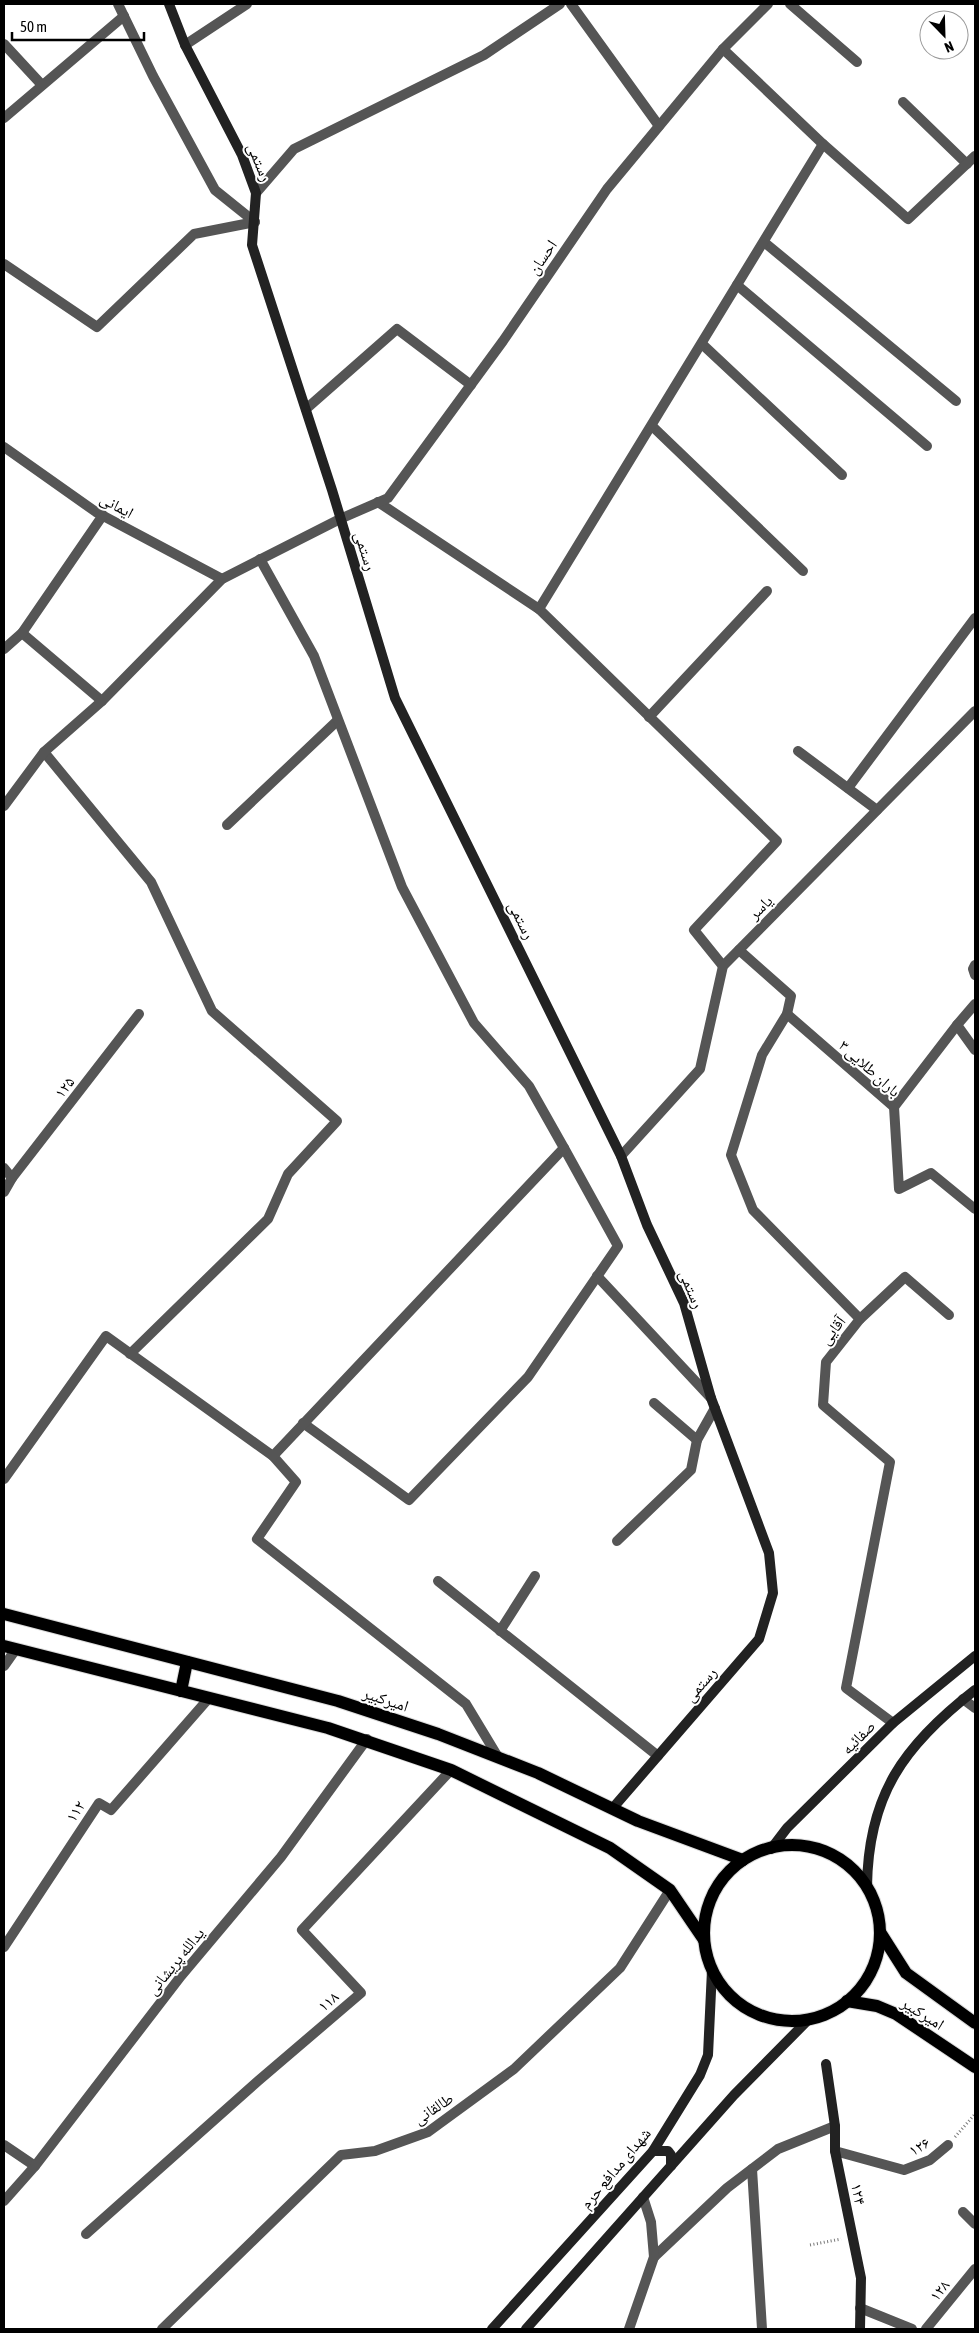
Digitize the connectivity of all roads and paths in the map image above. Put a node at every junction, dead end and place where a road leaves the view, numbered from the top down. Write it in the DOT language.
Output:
graph roads {
  1 [pos="118,4"];
  2 [pos="169,4"];
  3 [pos="247,4"];
  4 [pos="560,4"];
  5 [pos="571,4"];
  6 [pos="768,4"];
  7 [pos="790,4"];
  8 [pos="124,16"];
  9 [pos="4,44"];
  10 [pos="185,45"];
  11 [pos="723,49"];
  12 [pos="857,62"];
  13 [pos="42,84"];
  14 [pos="903,102"];
  15 [pos="4,118"];
  16 [pos="659,126"];
  17 [pos="823,144"];
  18 [pos="971,160"];
  19 [pos="256,193"];
  20 [pos="255,222"];
  21 [pos="764,242"];
  22 [pos="4,264"];
  23 [pos="738,285"];
  24 [pos="702,344"];
  25 [pos="471,385"];
  26 [pos="956,401"];
  27 [pos="306,409"];
  28 [pos="652,426"];
  29 [pos="926,446"];
  30 [pos="4,447"];
  31 [pos="842,474"];
  32 [pos="378,502"];
  33 [pos="103,516"];
  34 [pos="340,519"];
  35 [pos="260,559"];
  36 [pos="803,571"];
  37 [pos="222,579"];
  38 [pos="767,591"];
  39 [pos="539,609"];
  40 [pos="975,618"];
  41 [pos="22,633"];
  42 [pos="4,648"];
  43 [pos="102,701"];
  44 [pos="975,710"];
  45 [pos="649,717"];
  46 [pos="337,720"];
  47 [pos="798,751"];
  48 [pos="44,752"];
  49 [pos="848,788"];
  50 [pos="4,806"];
  51 [pos="878,810"];
  52 [pos="227,825"];
  53 [pos="739,950"];
  54 [pos="975,965"];
  55 [pos="723,966"];
  56 [pos="975,975"];
  57 [pos="975,1004"];
  58 [pos="138,1014"];
  59 [pos="787,1014"];
  60 [pos="957,1025"];
  61 [pos="975,1050"];
  62 [pos="894,1107"];
  63 [pos="564,1148"];
  64 [pos="622,1156"];
  65 [pos="4,1168"];
  66 [pos="12,1178"];
  67 [pos="4,1192"];
  68 [pos="975,1209"];
  69 [pos="597,1276"];
  70 [pos="949,1315"];
  71 [pos="860,1319"];
  72 [pos="130,1354"];
  73 [pos="712,1398"];
  74 [pos="654,1403"];
  75 [pos="715,1408"];
  76 [pos="303,1424"];
  77 [pos="697,1440"];
  78 [pos="273,1456"];
  79 [pos="4,1479"];
  80 [pos="617,1542"];
  81 [pos="535,1576"];
  82 [pos="438,1582"];
  83 [pos="4,1614"];
  84 [pos="500,1631"];
  85 [pos="10,1648"];
  86 [pos="975,1656"];
  87 [pos="187,1662"];
  88 [pos="4,1666"];
  89 [pos="975,1690"];
  90 [pos="181,1691"];
  91 [pos="209,1698"];
  92 [pos="963,1699"];
  93 [pos="975,1708"];
  94 [pos="894,1723"];
  95 [pos="367,1739"];
  96 [pos="658,1756"];
  97 [pos="498,1757"];
  98 [pos="451,1770"];
  99 [pos="612,1809"];
  100 [pos="772,1849"];
  101 [pos="743,1860"];
  102 [pos="867,1887"];
  103 [pos="670,1890"];
  104 [pos="880,1932"];
  105 [pos="704,1940"];
  106 [pos="4,1947"];
  107 [pos="712,1970"];
  108 [pos="847,2001"];
  109 [pos="809,2019"];
  110 [pos="975,2022"];
  111 [pos="826,2064"];
  112 [pos="975,2067"];
  113 [pos="975,2114"];
  114 [pos="835,2126"];
  115 [pos="948,2144"];
  116 [pos="4,2145"];
  117 [pos="653,2151"];
  118 [pos="835,2151"];
  119 [pos="35,2166"];
  120 [pos="671,2166"];
  121 [pos="752,2169"];
  122 [pos="643,2197"];
  123 [pos="4,2201"];
  124 [pos="963,2212"];
  125 [pos="975,2224"];
  126 [pos="86,2234"];
  127 [pos="852,2236"];
  128 [pos="810,2245"];
  129 [pos="654,2257"];
  130 [pos="975,2269"];
  131 [pos="860,2308"];
  132 [pos="162,2329"];
  133 [pos="492,2329"];
  134 [pos="526,2329"];
  135 [pos="629,2329"];
  136 [pos="762,2329"];
  137 [pos="860,2329"];
  138 [pos="912,2329"];
  139 [pos="926,2329"];
  1 -- 8 [label="street"];
  2 -- 10 [label="street, رستمی"];
  3 -- 10 [label="street"];
  4 -- 19 [label="street"];
  5 -- 16 [label="street"];
  6 -- 11 [label="street, احسان"];
  7 -- 12 [label="street"];
  8 -- 13 [label="street"];
  8 -- 20 [label="street"];
  9 -- 13 [label="street"];
  10 -- 19 [label="street, رستمی"];
  11 -- 16 [label="street, احسان"];
  11 -- 17 [label="street"];
  13 -- 15 [label="street"];
  14 -- 18 [label="street"];
  16 -- 25 [label="street, احسان"];
  17 -- 18 [label="street"];
  17 -- 21 [label="street"];
  19 -- 20 [label="street, رستمی"];
  20 -- 22 [label="street"];
  20 -- 27 [label="street, رستمی"];
  21 -- 23 [label="street"];
  21 -- 26 [label="street"];
  23 -- 24 [label="street"];
  23 -- 29 [label="street"];
  24 -- 28 [label="street"];
  24 -- 31 [label="street"];
  25 -- 27 [label="street"];
  25 -- 32 [label="street, احسان"];
  27 -- 34 [label="street, رستمی"];
  28 -- 36 [label="street"];
  28 -- 39 [label="street"];
  30 -- 33 [label="street, ایمانی"];
  32 -- 34 [label="street, احسان"];
  32 -- 39 [label="street"];
  33 -- 37 [label="street, ایمانی"];
  33 -- 41 [label="street"];
  34 -- 35 [label="street, احسان"];
  34 -- 64 [label="street, رستمی"];
  35 -- 37 [label="street, احسان"];
  35 -- 46 [label="street"];
  37 -- 43 [label="street, احسان"];
  38 -- 45 [label="street"];
  39 -- 45 [label="street"];
  40 -- 49 [label="street"];
  41 -- 42 [label="street"];
  41 -- 43 [label="street"];
  43 -- 48 [label="street, احسان"];
  44 -- 51 [label="street, یاسر"];
  45 -- 55 [label="street"];
  46 -- 52 [label="street"];
  46 -- 63 [label="street"];
  47 -- 49 [label="street"];
  48 -- 50 [label="street, احسان"];
  48 -- 72 [label="street"];
  49 -- 51 [label="street"];
  51 -- 53 [label="street, یاسر"];
  53 -- 55 [label="street, یاسر"];
  53 -- 59 [label="street"];
  54 -- 56 [label="street"];
  55 -- 64 [label="street"];
  57 -- 60 [label="street"];
  58 -- 66 [label="street, ۱۲۵"];
  59 -- 62 [label="street, باران طلایی ۳"];
  59 -- 71 [label="street, آقایی"];
  60 -- 61 [label="street"];
  60 -- 62 [label="street"];
  62 -- 68 [label="street, باران طلایی ۳"];
  63 -- 69 [label="street"];
  63 -- 76 [label="street"];
  64 -- 73 [label="street, رستمی"];
  65 -- 66 [label="street"];
  66 -- 67 [label="street, ۱۲۵"];
  69 -- 73 [label="street"];
  69 -- 76 [label="street"];
  70 -- 71 [label="street"];
  71 -- 94 [label="street, آقایی"];
  72 -- 78 [label="street"];
  72 -- 79 [label="street"];
  73 -- 75 [label="street, رستمی"];
  74 -- 77 [label="street"];
  75 -- 77 [label="street"];
  75 -- 96 [label="street, رستمی"];
  76 -- 78 [label="street"];
  77 -- 80 [label="street"];
  78 -- 97 [label="street"];
  81 -- 84 [label="street"];
  82 -- 84 [label="street"];
  83 -- 87 [label="main road, امیرکبیر"];
  84 -- 96 [label="street"];
  85 -- 88 [label="street"];
  85 -- 90 [label="main road"];
  86 -- 94 [label="street, صفائیه"];
  87 -- 90 [label="main road"];
  87 -- 97 [label="main road, امیرکبیر"];
  89 -- 92 [label="street"];
  90 -- 91 [label="main road"];
  91 -- 95 [label="main road"];
  91 -- 106 [label="street, ۱۱۲"];
  92 -- 93 [label="street"];
  92 -- 102 [label="street"];
  94 -- 100 [label="street, صفائیه"];
  95 -- 98 [label="main road"];
  95 -- 119 [label="street, یدالله پریشانی"];
  96 -- 99 [label="street, رستمی"];
  97 -- 99 [label="main road, امیرکبیر"];
  98 -- 103 [label="main road"];
  98 -- 126 [label="street, ۱۱۸"];
  99 -- 101 [label="main road, امیرکبیر"];
  100 -- 101 [label="main road"];
  100 -- 102 [label="main road"];
  101 -- 105 [label="main road"];
  102 -- 104 [label="main road"];
  103 -- 105 [label="main road"];
  103 -- 132 [label="street, طالقانی"];
  104 -- 108 [label="main road"];
  104 -- 110 [label="main road, امیرکبیر"];
  105 -- 107 [label="main road"];
  107 -- 109 [label="main road"];
  107 -- 117 [label="street, شهدای مدافع حرم"];
  108 -- 109 [label="main road"];
  108 -- 112 [label="main road, امیرکبیر"];
  109 -- 120 [label="street"];
  111 -- 114 [label="street, ۱۲۴"];
  113 -- 115 [label="path, ۱۲۶"];
  114 -- 118 [label="street, ۱۲۴"];
  114 -- 121 [label="street"];
  115 -- 118 [label="street, ۱۲۶"];
  116 -- 119 [label="street"];
  117 -- 120 [label="street"];
  117 -- 133 [label="street, شهدای مدافع حرم"];
  118 -- 127 [label="street, ۱۲۴"];
  119 -- 123 [label="street, یدالله پریشانی"];
  120 -- 122 [label="street"];
  121 -- 129 [label="street"];
  121 -- 136 [label="street"];
  122 -- 129 [label="street"];
  122 -- 134 [label="street"];
  124 -- 125 [label="street"];
  127 -- 128 [label="path"];
  127 -- 131 [label="street, ۱۲۴"];
  129 -- 135 [label="street"];
  130 -- 139 [label="street, ۱۲۸"];
  131 -- 137 [label="street, ۱۲۴"];
  131 -- 138 [label="street"];
}
